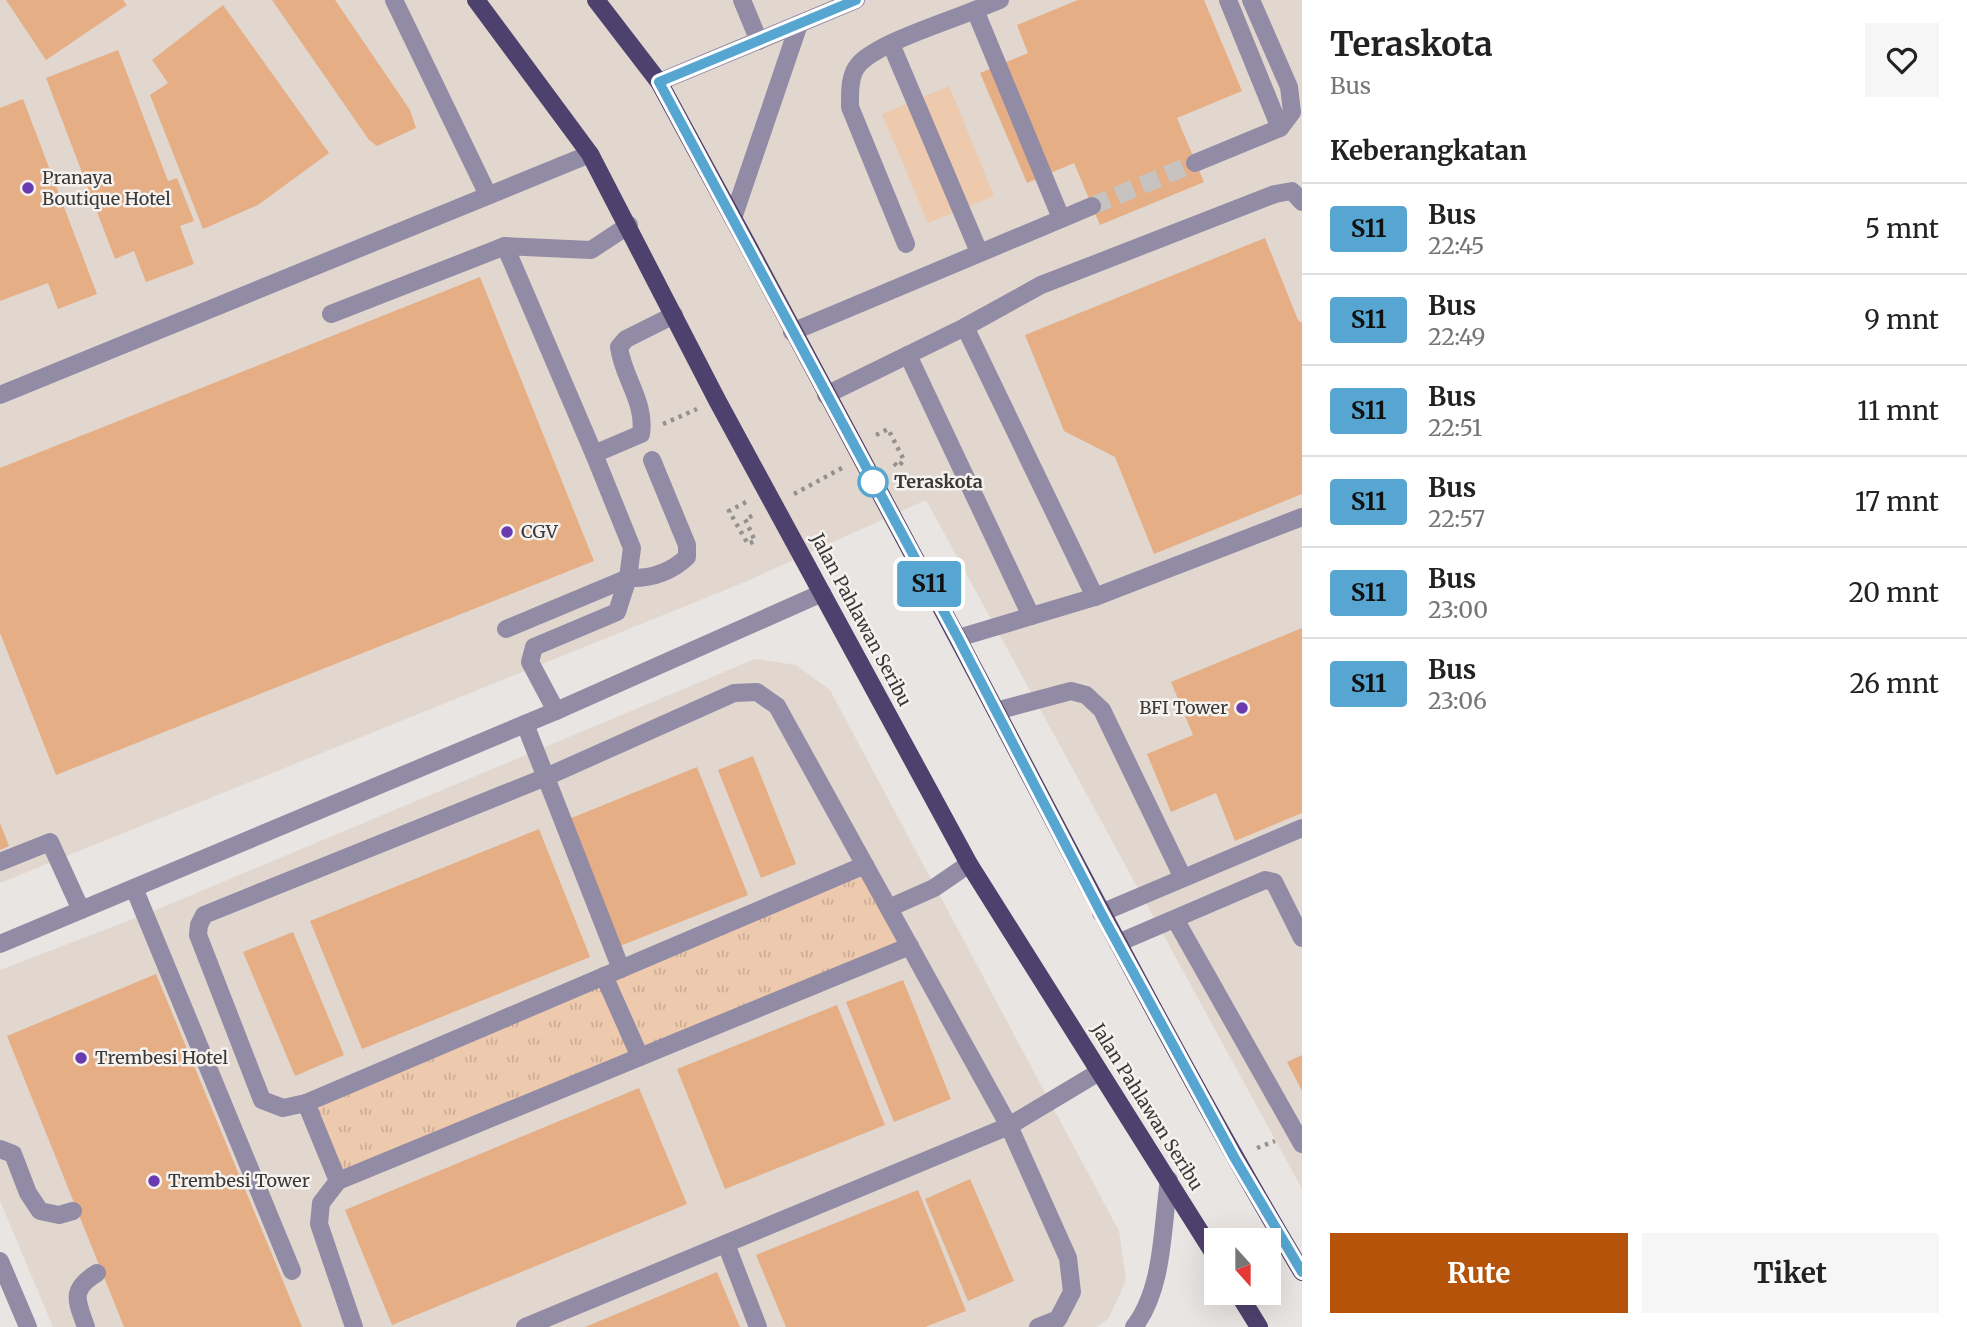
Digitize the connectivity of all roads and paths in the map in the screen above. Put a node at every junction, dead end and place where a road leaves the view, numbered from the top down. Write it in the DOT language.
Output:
graph roads {
  1 [pos="394,0"];
  2 [pos="476,0"];
  3 [pos="596,0"];
  4 [pos="742,0"];
  5 [pos="856,0"];
  6 [pos="1000,0"];
  7 [pos="1228,0"];
  8 [pos="1251,0"];
  9 [pos="832,5"];
  10 [pos="975,10"];
  11 [pos="799,24"];
  12 [pos="759,41"];
  13 [pos="891,44"];
  14 [pos="659,82"];
  15 [pos="1280,128"];
  16 [pos="590,154"];
  17 [pos="1195,163"];
  18 [pos="488,195"];
  19 [pos="1302,202"];
  20 [pos="1092,206"];
  21 [pos="733,218"];
  22 [pos="1061,218"];
  23 [pos="629,225"];
  24 [pos="906,244"];
  25 [pos="505,246"];
  26 [pos="979,252"];
  27 [pos="331,314"];
  28 [pos="674,314"];
  29 [pos="965,327"];
  30 [pos="792,332"];
  31 [pos="908,355"];
  32 [pos="0,395"];
  33 [pos="826,395"];
  34 [pos="717,400"];
  35 [pos="641,433"];
  36 [pos="891,435"];
  37 [pos="594,454"];
  38 [pos="890,455"];
  39 [pos="652,460"];
  40 [pos="850,464"];
  41 [pos="792,495"];
  42 [pos="757,513"];
  43 [pos="732,517"];
  44 [pos="1302,517"];
  45 [pos="628,578"];
  46 [pos="822,593"];
  47 [pos="1095,597"];
  48 [pos="1031,616"];
  49 [pos="506,629"];
  50 [pos="958,638"];
  51 [pos="555,711"];
  52 [pos="996,711"];
  53 [pos="525,724"];
  54 [pos="546,778"];
  55 [pos="1302,828"];
  56 [pos="0,862"];
  57 [pos="969,864"];
  58 [pos="865,866"];
  59 [pos="1183,878"];
  60 [pos="134,888"];
  61 [pos="889,908"];
  62 [pos="81,910"];
  63 [pos="1101,913"];
  64 [pos="1175,919"];
  65 [pos="1302,938"];
  66 [pos="1118,943"];
  67 [pos="0,944"];
  68 [pos="910,946"];
  69 [pos="613,973"];
  70 [pos="640,1057"];
  71 [pos="1099,1072"];
  72 [pos="306,1103"];
  73 [pos="1009,1126"];
  74 [pos="1299,1138"];
  75 [pos="0,1149"];
  76 [pos="1234,1157"];
  77 [pos="1169,1180"];
  78 [pos="338,1181"];
  79 [pos="73,1211"];
  80 [pos="1204,1237"];
  81 [pos="726,1244"];
  82 [pos="0,1261"];
  83 [pos="292,1271"];
  84 [pos="1302,1272"];
  85 [pos="97,1273"];
  86 [pos="1246,1306"];
  87 [pos="28,1327"];
  88 [pos="86,1327"];
  89 [pos="354,1327"];
  90 [pos="525,1327"];
  91 [pos="758,1327"];
  92 [pos="1038,1327"];
  93 [pos="1134,1327"];
  94 [pos="1259,1327"];
  1 -- 18 [label="street"];
  2 -- 16 [label="main road, Jalan Pahlawan Seribu"];
  3 -- 14 [label="main road"];
  4 -- 12 [label="street"];
  5 -- 9 [label="street"];
  6 -- 10 [label="street"];
  7 -- 15 [label="street"];
  8 -- 15 [label="street"];
  9 -- 11 [label="street"];
  10 -- 13 [label="street"];
  10 -- 22 [label="street"];
  11 -- 12 [label="street"];
  11 -- 21 [label="street"];
  12 -- 14 [label="street"];
  13 -- 24 [label="street"];
  13 -- 26 [label="street"];
  14 -- 21 [label="main road"];
  15 -- 17 [label="street"];
  16 -- 18 [label="street"];
  16 -- 23 [label="main road, Jalan Pahlawan Seribu"];
  18 -- 32 [label="street"];
  19 -- 29 [label="street"];
  20 -- 22 [label="street"];
  21 -- 30 [label="main road"];
  22 -- 26 [label="street"];
  23 -- 25 [label="street"];
  23 -- 28 [label="main road, Jalan Pahlawan Seribu"];
  25 -- 27 [label="street"];
  25 -- 37 [label="street"];
  26 -- 30 [label="street"];
  28 -- 34 [label="main road, Jalan Pahlawan Seribu"];
  28 -- 35 [label="street"];
  29 -- 31 [label="street"];
  29 -- 47 [label="street"];
  30 -- 33 [label="main road"];
  31 -- 33 [label="street"];
  31 -- 48 [label="street"];
  33 -- 50 [label="main road"];
  34 -- 35 [label="path"];
  34 -- 46 [label="main road, Jalan Pahlawan Seribu"];
  35 -- 37 [label="street"];
  36 -- 38 [label="path"];
  37 -- 45 [label="street"];
  39 -- 45 [label="street"];
  40 -- 41 [label="path"];
  42 -- 43 [label="path"];
  44 -- 47 [label="street"];
  45 -- 49 [label="street"];
  45 -- 51 [label="street"];
  46 -- 51 [label="street"];
  46 -- 57 [label="main road, Jalan Pahlawan Seribu"];
  47 -- 48 [label="street"];
  48 -- 50 [label="street"];
  50 -- 52 [label="main road"];
  51 -- 53 [label="street"];
  52 -- 59 [label="street"];
  52 -- 63 [label="main road"];
  53 -- 54 [label="street"];
  53 -- 60 [label="street"];
  54 -- 58 [label="street"];
  54 -- 69 [label="street"];
  54 -- 72 [label="street"];
  55 -- 59 [label="street"];
  56 -- 62 [label="street"];
  57 -- 61 [label="street"];
  57 -- 71 [label="main road, Jalan Pahlawan Seribu"];
  58 -- 61 [label="street"];
  58 -- 69 [label="street"];
  59 -- 63 [label="street"];
  60 -- 62 [label="street"];
  60 -- 83 [label="street"];
  61 -- 68 [label="street"];
  62 -- 67 [label="street"];
  63 -- 66 [label="main road"];
  64 -- 65 [label="street"];
  64 -- 66 [label="street"];
  64 -- 74 [label="street"];
  66 -- 76 [label="main road"];
  68 -- 70 [label="street"];
  68 -- 73 [label="street"];
  69 -- 70 [label="street"];
  69 -- 72 [label="street"];
  70 -- 78 [label="street"];
  71 -- 73 [label="street"];
  71 -- 77 [label="main road, Jalan Pahlawan Seribu"];
  72 -- 78 [label="street"];
  73 -- 81 [label="street"];
  73 -- 92 [label="street"];
  74 -- 76 [label="path"];
  75 -- 79 [label="street"];
  76 -- 84 [label="main road"];
  77 -- 80 [label="main road, Jalan Pahlawan Seribu"];
  77 -- 93 [label="street"];
  78 -- 89 [label="street"];
  81 -- 90 [label="street"];
  81 -- 91 [label="street"];
  82 -- 87 [label="street"];
  85 -- 88 [label="street"];
  86 -- 94 [label="main road"];
}
